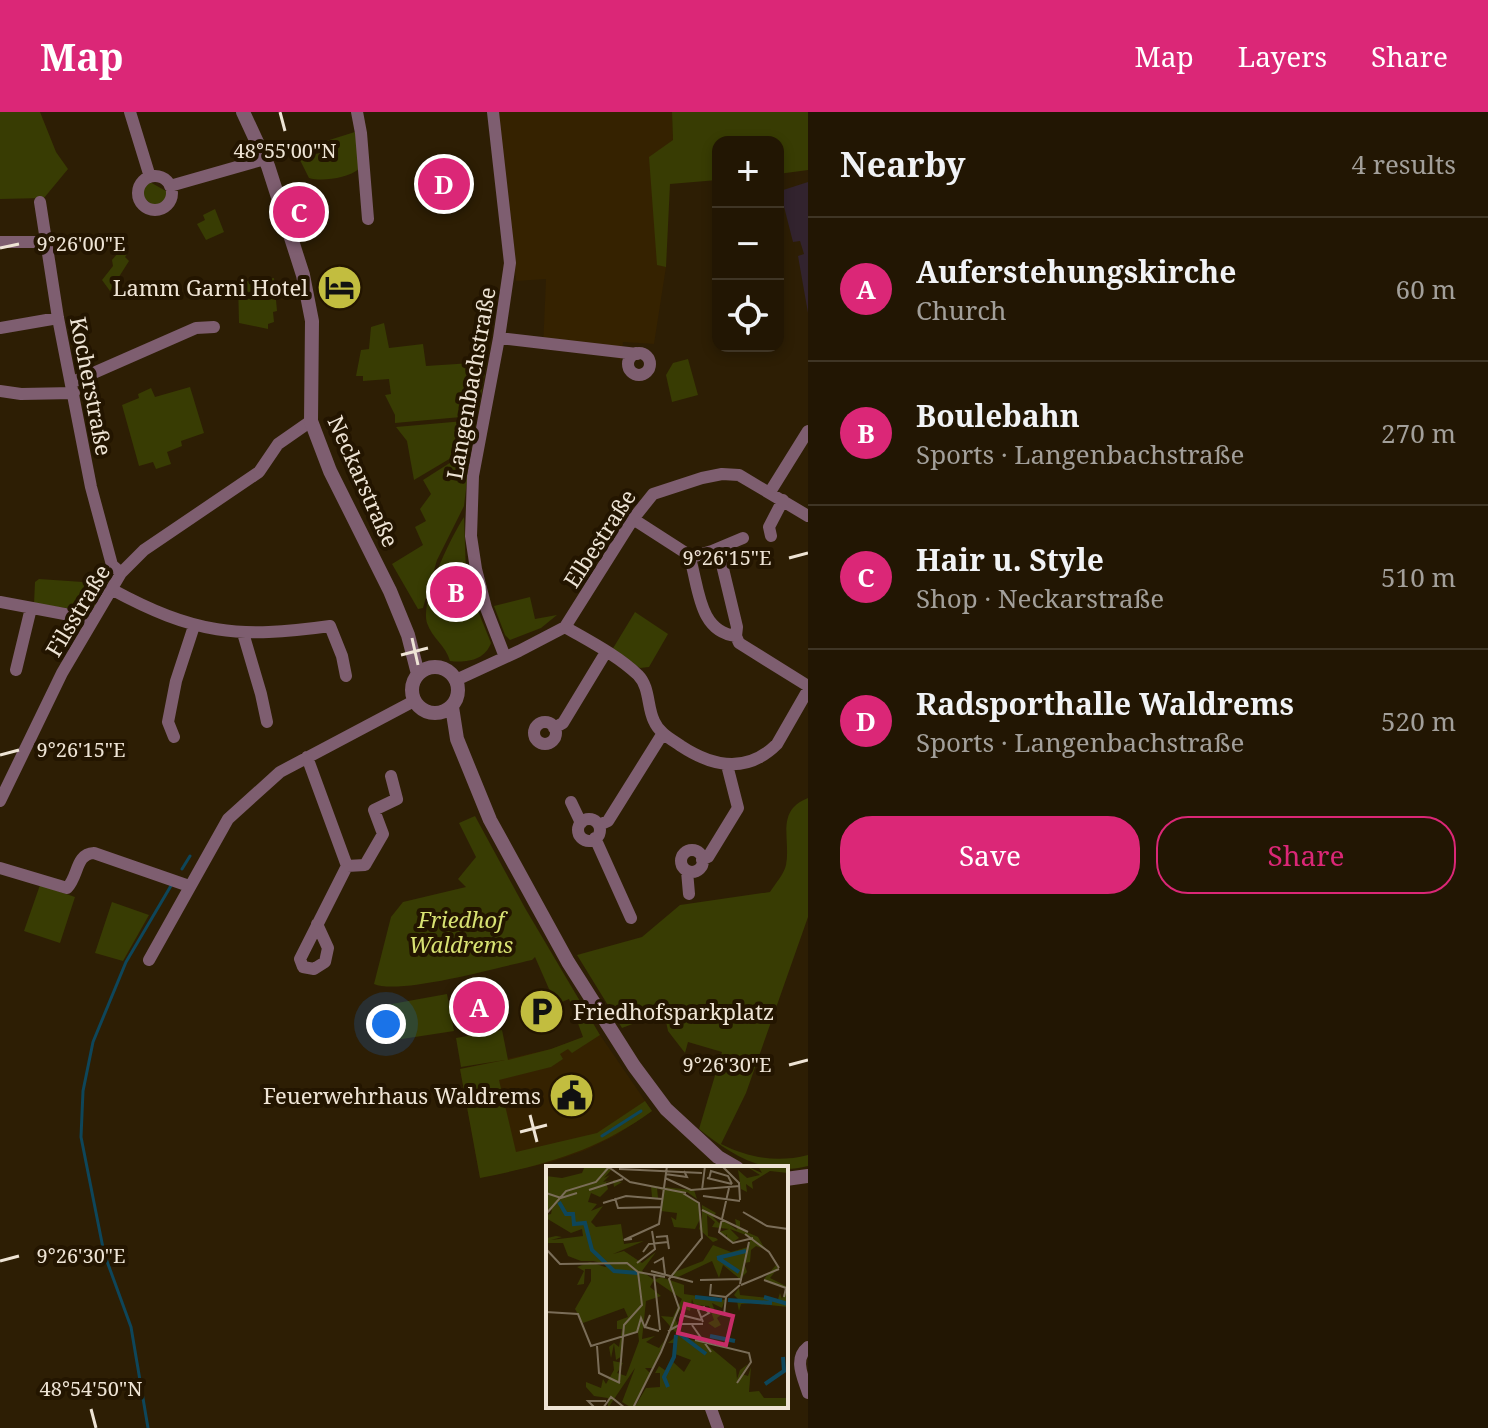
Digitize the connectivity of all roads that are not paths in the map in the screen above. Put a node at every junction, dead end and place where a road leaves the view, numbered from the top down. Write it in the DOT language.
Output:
graph roads {
  1 [pos="130,112"];
  2 [pos="243,112"];
  3 [pos="357,112"];
  4 [pos="493,112"];
  5 [pos="265,159"];
  6 [pos="150,177"];
  7 [pos="170,186"];
  8 [pos="40,202"];
  9 [pos="368,219"];
  10 [pos="0,242"];
  11 [pos="45,242"];
  12 [pos="58,318"];
  13 [pos="214,327"];
  14 [pos="0,328"];
  15 [pos="499,338"];
  16 [pos="637,354"];
  17 [pos="73,388"];
  18 [pos="0,391"];
  19 [pos="311,421"];
  20 [pos="808,431"];
  21 [pos="770,492"];
  22 [pos="783,500"];
  23 [pos="808,516"];
  24 [pos="633,519"];
  25 [pos="771,536"];
  26 [pos="743,538"];
  27 [pos="712,551"];
  28 [pos="692,557"];
  29 [pos="121,573"];
  30 [pos="111,589"];
  31 [pos="0,602"];
  32 [pos="31,608"];
  33 [pos="91,619"];
  34 [pos="194,626"];
  35 [pos="565,627"];
  36 [pos="243,633"];
  37 [pos="408,635"];
  38 [pos="736,636"];
  39 [pos="606,652"];
  40 [pos="505,657"];
  41 [pos="436,667"];
  42 [pos="16,670"];
  43 [pos="418,674"];
  44 [pos="346,676"];
  45 [pos="456,680"];
  46 [pos="808,688"];
  47 [pos="414,701"];
  48 [pos="452,707"];
  49 [pos="430,713"];
  50 [pos="267,722"];
  51 [pos="554,728"];
  52 [pos="663,733"];
  53 [pos="174,737"];
  54 [pos="457,739"];
  55 [pos="307,757"];
  56 [pos="727,765"];
  57 [pos="391,776"];
  58 [pos="0,801"];
  59 [pos="571,802"];
  60 [pos="581,823"];
  61 [pos="597,832"];
  62 [pos="347,866"];
  63 [pos="0,868"];
  64 [pos="189,886"];
  65 [pos="689,894"];
  66 [pos="631,918"];
  67 [pos="317,924"];
  68 [pos="149,960"];
  69 [pos="734,1166"];
  70 [pos="808,1176"];
  71 [pos="788,1179"];
  72 [pos="808,1347"];
  73 [pos="808,1393"];
  74 [pos="711,1408"];
  75 [pos="718,1428"];
  1 -- 6 [label="street"];
  2 -- 5 [label="street, Neckarstraße"];
  3 -- 9 [label="street"];
  4 -- 15 [label="street, Langenbachstraße"];
  5 -- 7 [label="street"];
  5 -- 19 [label="street, Neckarstraße"];
  6 -- 7 [label="street"];
  6 -- 7 [label="street"];
  8 -- 11 [label="street, Kocherstraße"];
  10 -- 11 [label="street"];
  11 -- 12 [label="street, Kocherstraße"];
  12 -- 14 [label="street"];
  12 -- 17 [label="street, Kocherstraße"];
  13 -- 17 [label="street"];
  15 -- 16 [label="street"];
  15 -- 40 [label="street, Langenbachstraße"];
  17 -- 18 [label="street"];
  17 -- 29 [label="street, Kocherstraße"];
  19 -- 29 [label="street, Filsstraße"];
  19 -- 37 [label="street, Neckarstraße"];
  20 -- 21 [label="street"];
  21 -- 22 [label="street, Elbestraße"];
  21 -- 24 [label="street, Elbestraße"];
  22 -- 23 [label="street, Elbestraße"];
  22 -- 25 [label="street"];
  24 -- 28 [label="street"];
  24 -- 35 [label="street, Elbestraße"];
  26 -- 27 [label="street"];
  27 -- 28 [label="street"];
  27 -- 38 [label="street"];
  28 -- 38 [label="street"];
  29 -- 30 [label="street, Filsstraße"];
  30 -- 33 [label="street, Filsstraße"];
  30 -- 34 [label="street"];
  31 -- 32 [label="street"];
  32 -- 33 [label="street"];
  32 -- 42 [label="street"];
  33 -- 58 [label="street, Filsstraße"];
  34 -- 36 [label="street"];
  34 -- 53 [label="street"];
  35 -- 39 [label="street"];
  35 -- 40 [label="street"];
  36 -- 44 [label="street"];
  36 -- 50 [label="street"];
  37 -- 41 [label="street, Neckarstraße"];
  37 -- 43 [label="street, Neckarstraße"];
  38 -- 46 [label="street"];
  39 -- 51 [label="street"];
  39 -- 52 [label="street"];
  40 -- 45 [label="street"];
  41 -- 43 [label="street"];
  41 -- 45 [label="street"];
  43 -- 47 [label="street"];
  45 -- 48 [label="street"];
  46 -- 56 [label="street"];
  47 -- 49 [label="street"];
  47 -- 55 [label="street"];
  48 -- 49 [label="street"];
  48 -- 54 [label="street"];
  49 -- 54 [label="street"];
  51 -- 51 [label="street"];
  52 -- 56 [label="street"];
  52 -- 61 [label="street"];
  54 -- 69 [label="street"];
  55 -- 62 [label="street"];
  55 -- 64 [label="street"];
  56 -- 65 [label="street"];
  57 -- 62 [label="street"];
  59 -- 60 [label="street"];
  60 -- 61 [label="street"];
  60 -- 61 [label="street"];
  61 -- 66 [label="street"];
  62 -- 67 [label="street"];
  63 -- 64 [label="street"];
  64 -- 68 [label="street"];
  70 -- 71 [label="street"];
  72 -- 73 [label="street"];
  74 -- 75 [label="street"];
}
